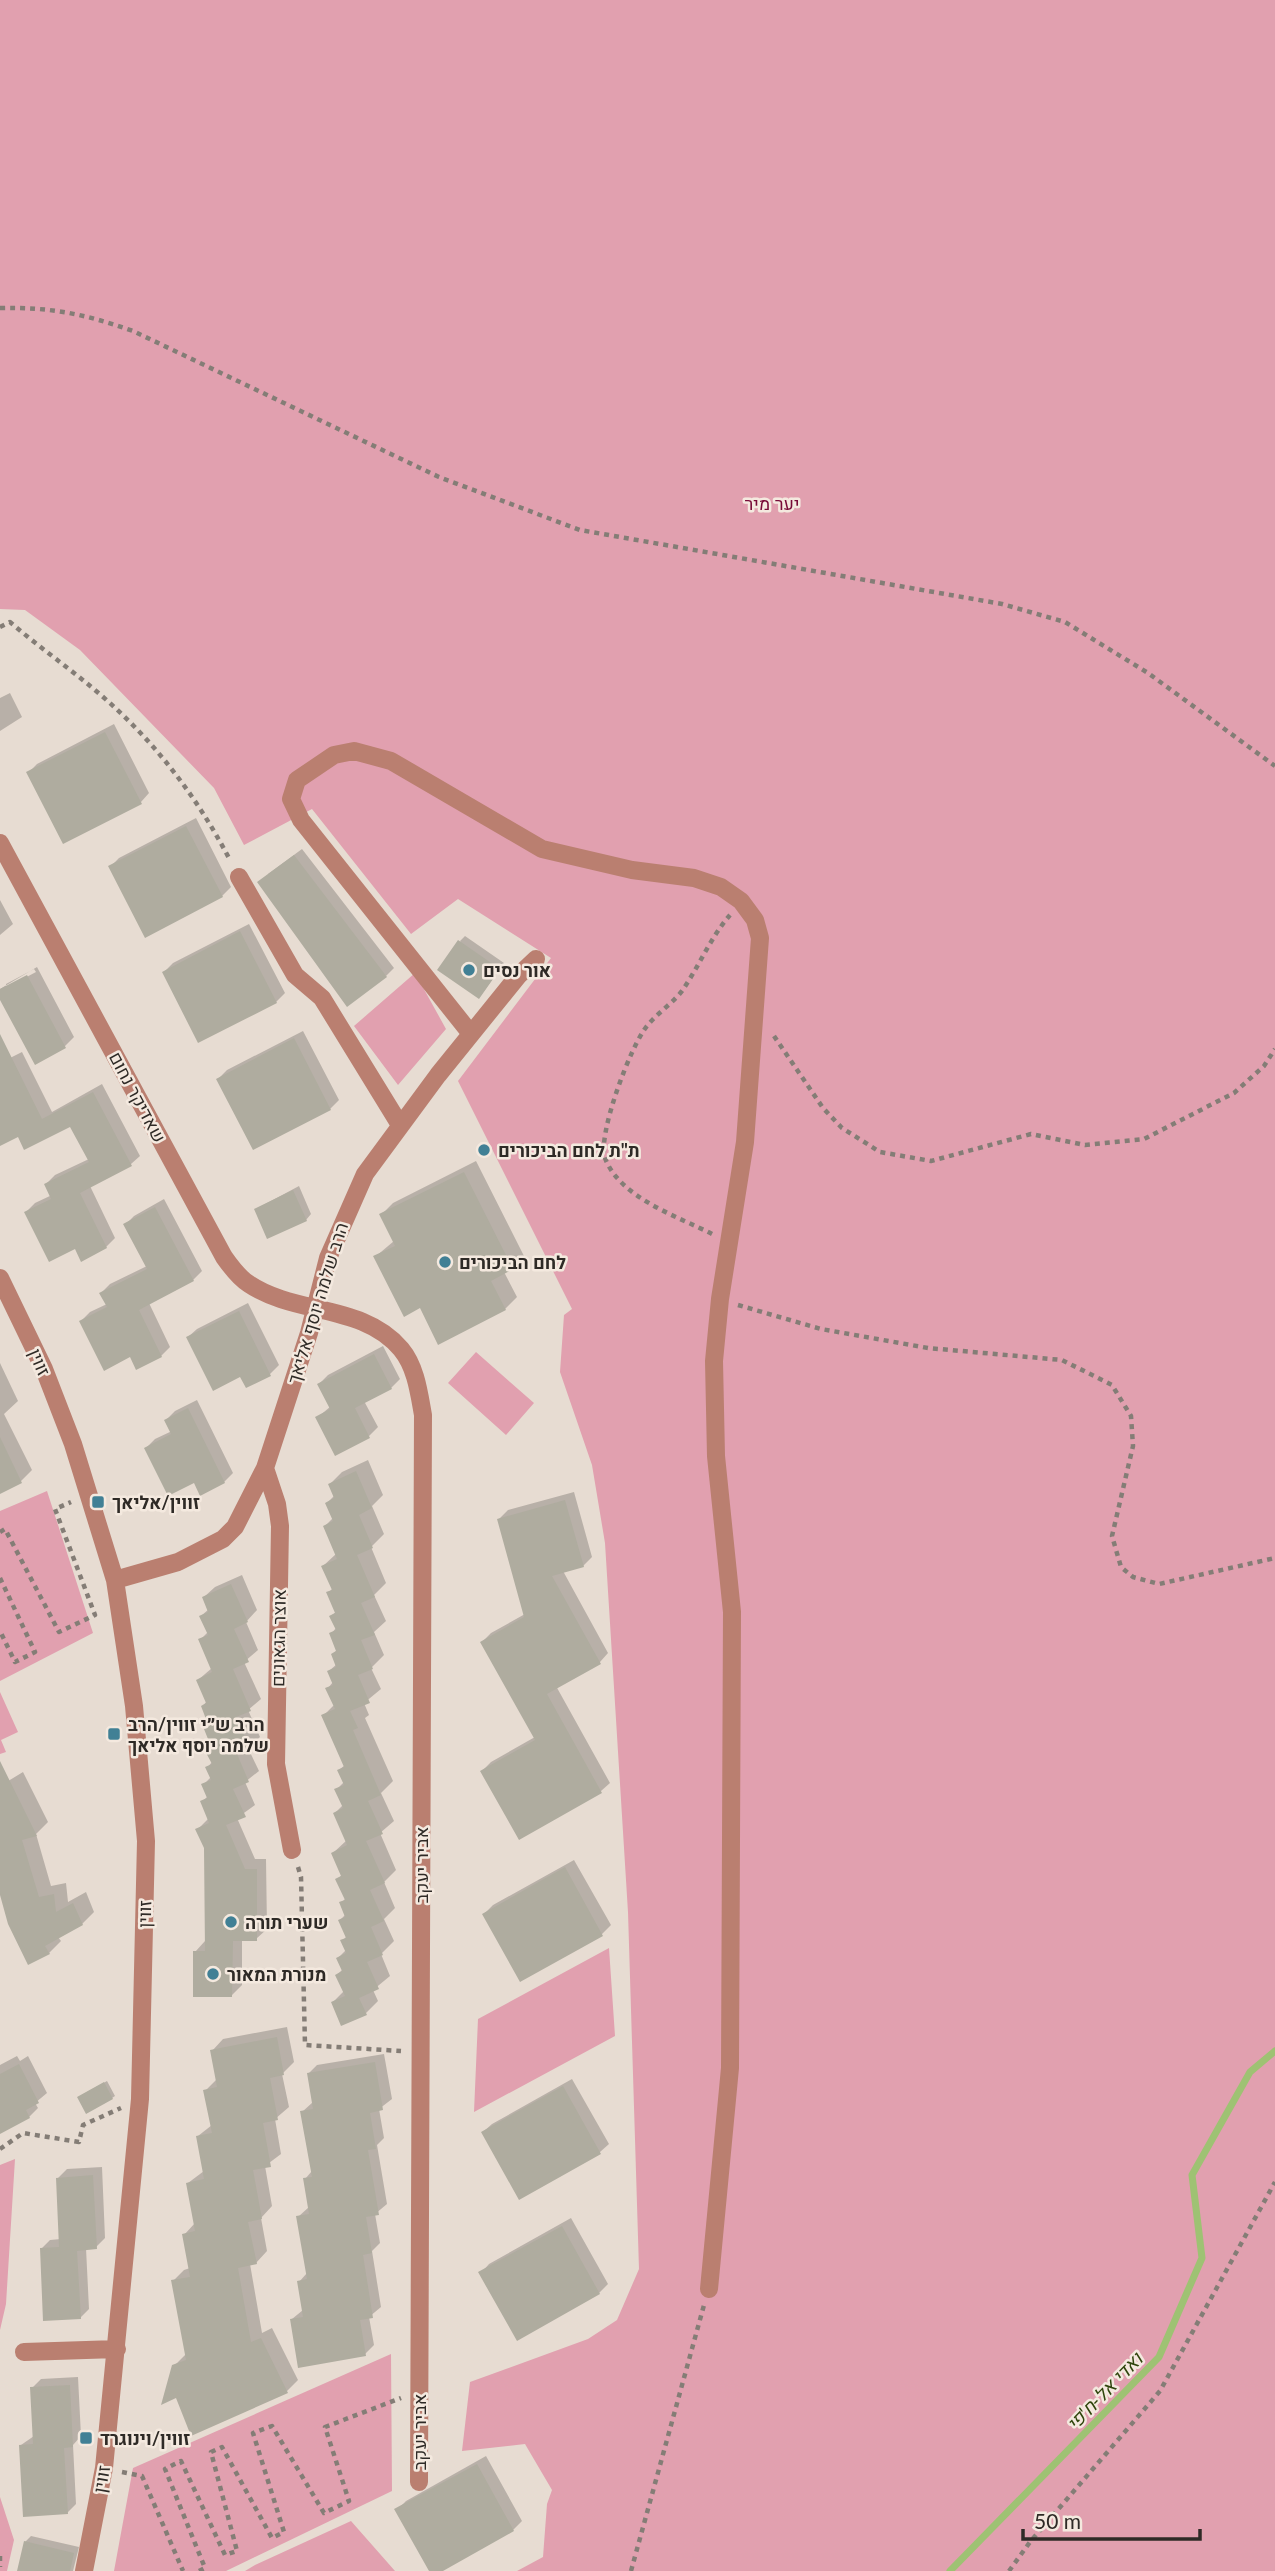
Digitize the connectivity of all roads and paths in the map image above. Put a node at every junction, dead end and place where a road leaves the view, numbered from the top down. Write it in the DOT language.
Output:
graph roads {
  1 [pos="0,308"];
  2 [pos="0,626"];
  3 [pos="1275,766"];
  4 [pos="0,842"];
  5 [pos="239,877"];
  6 [pos="741,901"];
  7 [pos="536,959"];
  8 [pos="769,1025"];
  9 [pos="471,1034"];
  10 [pos="1275,1049"];
  11 [pos="400,1125"];
  12 [pos="730,1244"];
  13 [pos="0,1278"];
  14 [pos="720,1300"];
  15 [pos="316,1307"];
  16 [pos="265,1468"];
  17 [pos="89,1494"];
  18 [pos="0,1532"];
  19 [pos="1275,1558"];
  20 [pos="0,1578"];
  21 [pos="115,1580"];
  22 [pos="0,1631"];
  23 [pos="292,1850"];
  24 [pos="420,2053"];
  25 [pos="140,2099"];
  26 [pos="0,2149"];
  27 [pos="1275,2182"];
  28 [pos="709,2289"];
  29 [pos="117,2349"];
  30 [pos="24,2352"];
  31 [pos="419,2391"];
  32 [pos="104,2468"];
  33 [pos="419,2482"];
  34 [pos="0,2556"];
  35 [pos="0,2567"];
  36 [pos="84,2571"];
  37 [pos="183,2571"];
  38 [pos="199,2571"];
  39 [pos="631,2571"];
  40 [pos="1009,2571"];
  1 -- 3 [label="path"];
  2 -- 5 [label="path"];
  4 -- 15 [label="street, שאדיקר נחום"];
  5 -- 11 [label="street"];
  6 -- 9 [label="street"];
  6 -- 12 [label="street"];
  6 -- 12 [label="path"];
  7 -- 9 [label="street, הרב שלמה יוסף אליאך"];
  8 -- 10 [label="path"];
  9 -- 11 [label="street, הרב שלמה יוסף אליאך"];
  11 -- 15 [label="street, הרב שלמה יוסף אליאך"];
  12 -- 14 [label="street"];
  13 -- 17 [label="street, זווין"];
  14 -- 19 [label="path"];
  14 -- 28 [label="street"];
  15 -- 16 [label="street, הרב שלמה יוסף אליאך"];
  15 -- 24 [label="street, אביר יעקב"];
  16 -- 21 [label="street, הרב שלמה יוסף אליאך"];
  16 -- 23 [label="street, אוצר הגאונים"];
  17 -- 18 [label="path"];
  17 -- 21 [label="street, זווין"];
  20 -- 22 [label="path"];
  21 -- 25 [label="street, זווין"];
  23 -- 24 [label="path"];
  24 -- 31 [label="street, אביר יעקב"];
  25 -- 26 [label="path"];
  25 -- 29 [label="street, זווין"];
  27 -- 40 [label="path"];
  28 -- 39 [label="path"];
  29 -- 30 [label="street"];
  29 -- 32 [label="street, זווין"];
  31 -- 33 [label="street, אביר יעקב"];
  31 -- 38 [label="path"];
  32 -- 36 [label="street, זווין"];
  32 -- 37 [label="path"];
  34 -- 35 [label="path"];
}
